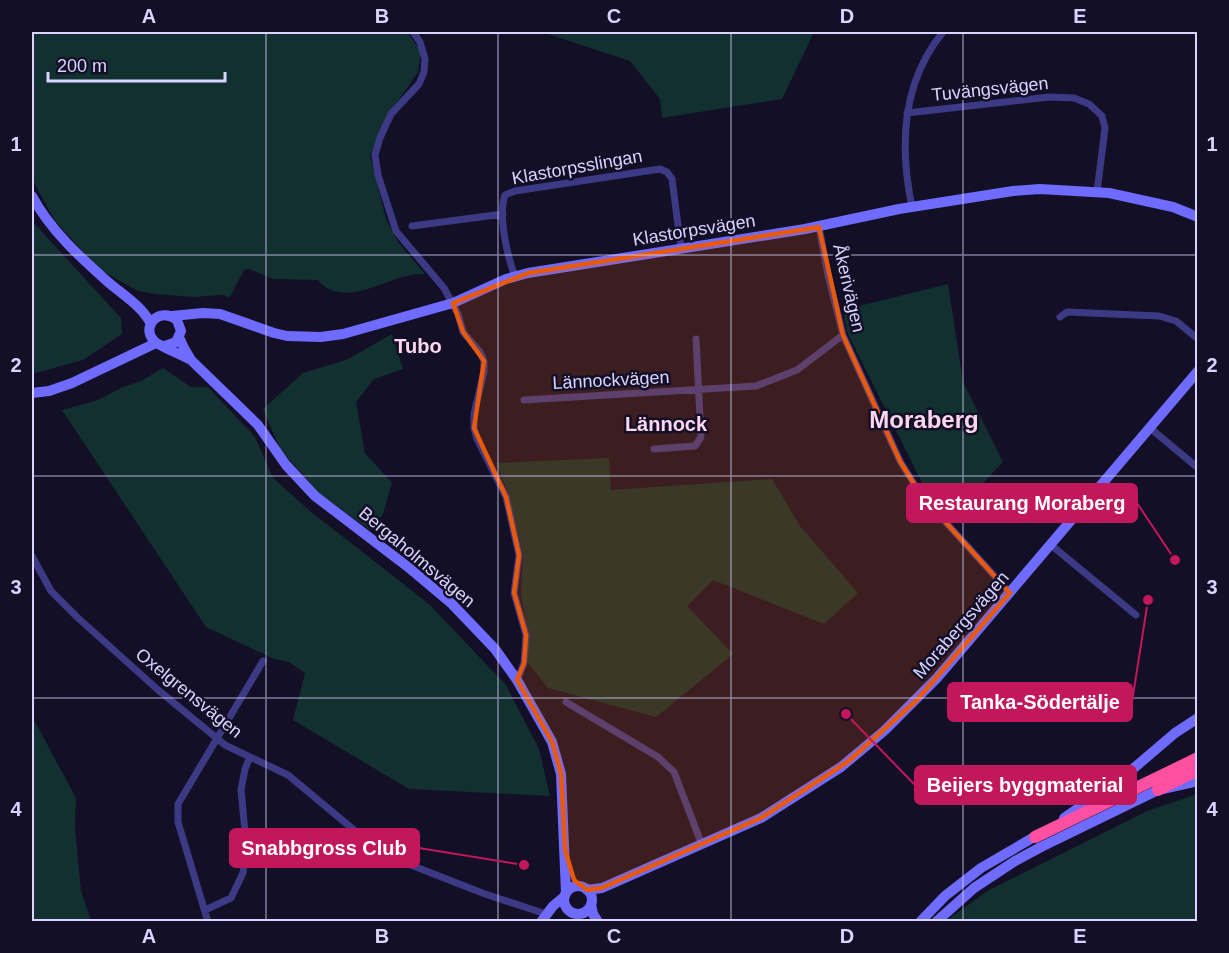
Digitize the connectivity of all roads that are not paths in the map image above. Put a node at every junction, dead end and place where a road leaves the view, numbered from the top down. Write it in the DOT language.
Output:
graph roads {
  1 [pos="412,32"];
  2 [pos="943,32"];
  3 [pos="907,113"];
  4 [pos="1096,192"];
  5 [pos="32,196"];
  6 [pos="912,207"];
  7 [pos="503,213"];
  8 [pos="1197,217"];
  9 [pos="412,226"];
  10 [pos="819,227"];
  11 [pos="681,248"];
  12 [pos="515,276"];
  13 [pos="128,298"];
  14 [pos="453,303"];
  15 [pos="203,313"];
  16 [pos="160,315"];
  17 [pos="172,316"];
  18 [pos="1060,317"];
  19 [pos="151,326"];
  20 [pos="180,333"];
  21 [pos="843,335"];
  22 [pos="696,339"];
  23 [pos="1197,339"];
  24 [pos="160,344"];
  25 [pos="124,359"];
  26 [pos="191,360"];
  27 [pos="1197,371"];
  28 [pos="699,390"];
  29 [pos="32,393"];
  30 [pos="524,399"];
  31 [pos="1150,428"];
  32 [pos="654,449"];
  33 [pos="1197,468"];
  34 [pos="1051,545"];
  35 [pos="32,556"];
  36 [pos="1010,593"];
  37 [pos="1136,615"];
  38 [pos="264,661"];
  39 [pos="517,680"];
  40 [pos="566,702"];
  41 [pos="1197,718"];
  42 [pos="217,739"];
  43 [pos="250,757"];
  44 [pos="1197,758"];
  45 [pos="1197,770"];
  46 [pos="1197,782"];
  47 [pos="1158,790"];
  48 [pos="1035,837"];
  49 [pos="702,845"];
  50 [pos="565,850"];
  51 [pos="584,888"];
  52 [pos="602,888"];
  53 [pos="566,895"];
  54 [pos="592,902"];
  55 [pos="205,910"];
  56 [pos="576,916"];
  57 [pos="543,918"];
  58 [pos="208,921"];
  59 [pos="598,921"];
  60 [pos="920,921"];
  61 [pos="936,921"];
  1 -- 14 [label="street"];
  2 -- 3 [label="street"];
  3 -- 4 [label="street, Tuvängsvägen"];
  3 -- 6 [label="street"];
  4 -- 6 [label="street, Klastorpsvägen"];
  4 -- 8 [label="street, Klastorpsvägen"];
  5 -- 13 [label="street"];
  6 -- 10 [label="street, Klastorpsvägen"];
  7 -- 9 [label="street, Klastorpsslingan"];
  7 -- 11 [label="street, Klastorpsslingan"];
  7 -- 12 [label="street, Klastorpsslingan"];
  10 -- 11 [label="street, Klastorpsvägen"];
  10 -- 21 [label="street, Åkerivägen"];
  11 -- 12 [label="street, Klastorpsvägen"];
  12 -- 14 [label="street, Klastorpsvägen"];
  13 -- 16 [label="street"];
  13 -- 19 [label="street"];
  14 -- 15 [label="street, Klastorpsvägen"];
  14 -- 39 [label="street"];
  15 -- 17 [label="street, Klastorpsvägen"];
  15 -- 20 [label="street"];
  16 -- 17 [label="street"];
  16 -- 19 [label="street"];
  17 -- 20 [label="street, Bergaholmsvägen"];
  18 -- 23 [label="street"];
  19 -- 24 [label="street"];
  19 -- 25 [label="street"];
  20 -- 24 [label="street"];
  20 -- 26 [label="street, Bergaholmsvägen"];
  21 -- 28 [label="street, Lännockvägen"];
  21 -- 36 [label="street, Åkerivägen"];
  22 -- 28 [label="street"];
  24 -- 25 [label="street"];
  24 -- 26 [label="street, Bergaholmsvägen"];
  25 -- 29 [label="street"];
  26 -- 39 [label="street, Bergaholmsvägen"];
  27 -- 31 [label="street, Morabergsvägen"];
  28 -- 30 [label="street, Lännockvägen"];
  28 -- 32 [label="street"];
  31 -- 33 [label="street"];
  31 -- 34 [label="street, Morabergsvägen"];
  34 -- 36 [label="street, Morabergsvägen"];
  34 -- 37 [label="street"];
  35 -- 42 [label="street, Oxelgrensvägen"];
  36 -- 49 [label="street, Morabergsvägen"];
  38 -- 42 [label="street"];
  39 -- 50 [label="street, Bergaholmsvägen"];
  40 -- 49 [label="street"];
  41 -- 48 [label="street"];
  42 -- 43 [label="street, Oxelgrensvägen"];
  42 -- 55 [label="street"];
  43 -- 55 [label="street"];
  43 -- 57 [label="street, Oxelgrensvägen"];
  44 -- 48 [label="highway"];
  45 -- 47 [label="highway"];
  46 -- 47 [label="street"];
  47 -- 61 [label="street"];
  48 -- 60 [label="street"];
  49 -- 52 [label="street, Morabergsvägen"];
  50 -- 51 [label="street, Bergaholmsvägen"];
  50 -- 53 [label="street, Bergaholmsvägen"];
  51 -- 52 [label="street, Morabergsvägen"];
  51 -- 53 [label="street"];
  51 -- 54 [label="street"];
  52 -- 54 [label="street, Morabergsvägen"];
  53 -- 56 [label="street"];
  53 -- 57 [label="street"];
  54 -- 56 [label="street"];
  54 -- 59 [label="street"];
  55 -- 58 [label="street"];
  56 -- 57 [label="street"];
}
